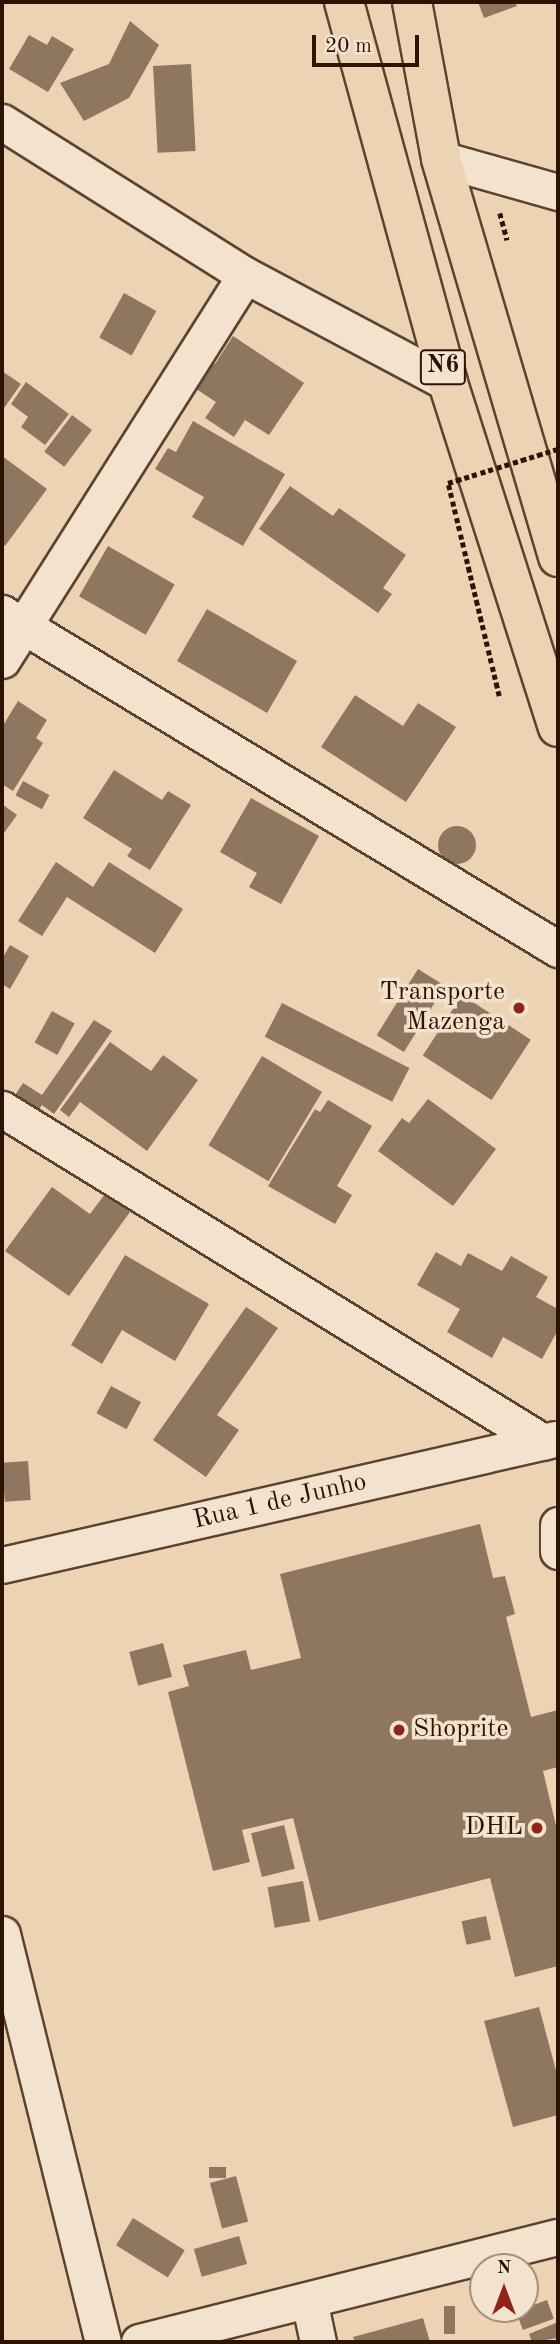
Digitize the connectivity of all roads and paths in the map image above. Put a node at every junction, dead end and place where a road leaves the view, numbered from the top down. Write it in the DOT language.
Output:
graph roads {
  1 [pos="344,2"];
  2 [pos="412,2"];
  3 [pos="2,122"];
  4 [pos="441,159"];
  5 [pos="558,192"];
  6 [pos="245,275"];
  7 [pos="448,383"];
  8 [pos="558,449"];
  9 [pos="558,557"];
  10 [pos="12,619"];
  11 [pos="2,660"];
  12 [pos="499,696"];
  13 [pos="558,727"];
  14 [pos="558,949"];
  15 [pos="2,1109"];
  16 [pos="550,1440"];
  17 [pos="558,1525"];
  18 [pos="558,1551"];
  19 [pos="2,1565"];
  20 [pos="2,1934"];
  21 [pos="558,2237"];
  22 [pos="309,2301"];
  23 [pos="103,2342"];
  24 [pos="139,2342"];
  25 [pos="318,2342"];
  1 -- 7 [label="highway, N6"];
  2 -- 4 [label="highway, N6"];
  3 -- 6 [label="street"];
  4 -- 5 [label="street"];
  4 -- 9 [label="highway, N6"];
  6 -- 7 [label="street"];
  6 -- 10 [label="street"];
  7 -- 13 [label="highway, N6"];
  8 -- 12 [label="path, bridge"];
  10 -- 11 [label="street"];
  10 -- 14 [label="street"];
  15 -- 16 [label="street"];
  16 -- 19 [label="street, Rua 1 de Junho"];
  17 -- 18 [label="street"];
  20 -- 23 [label="street"];
  21 -- 22 [label="street"];
  22 -- 24 [label="street"];
  22 -- 25 [label="street"];
}
